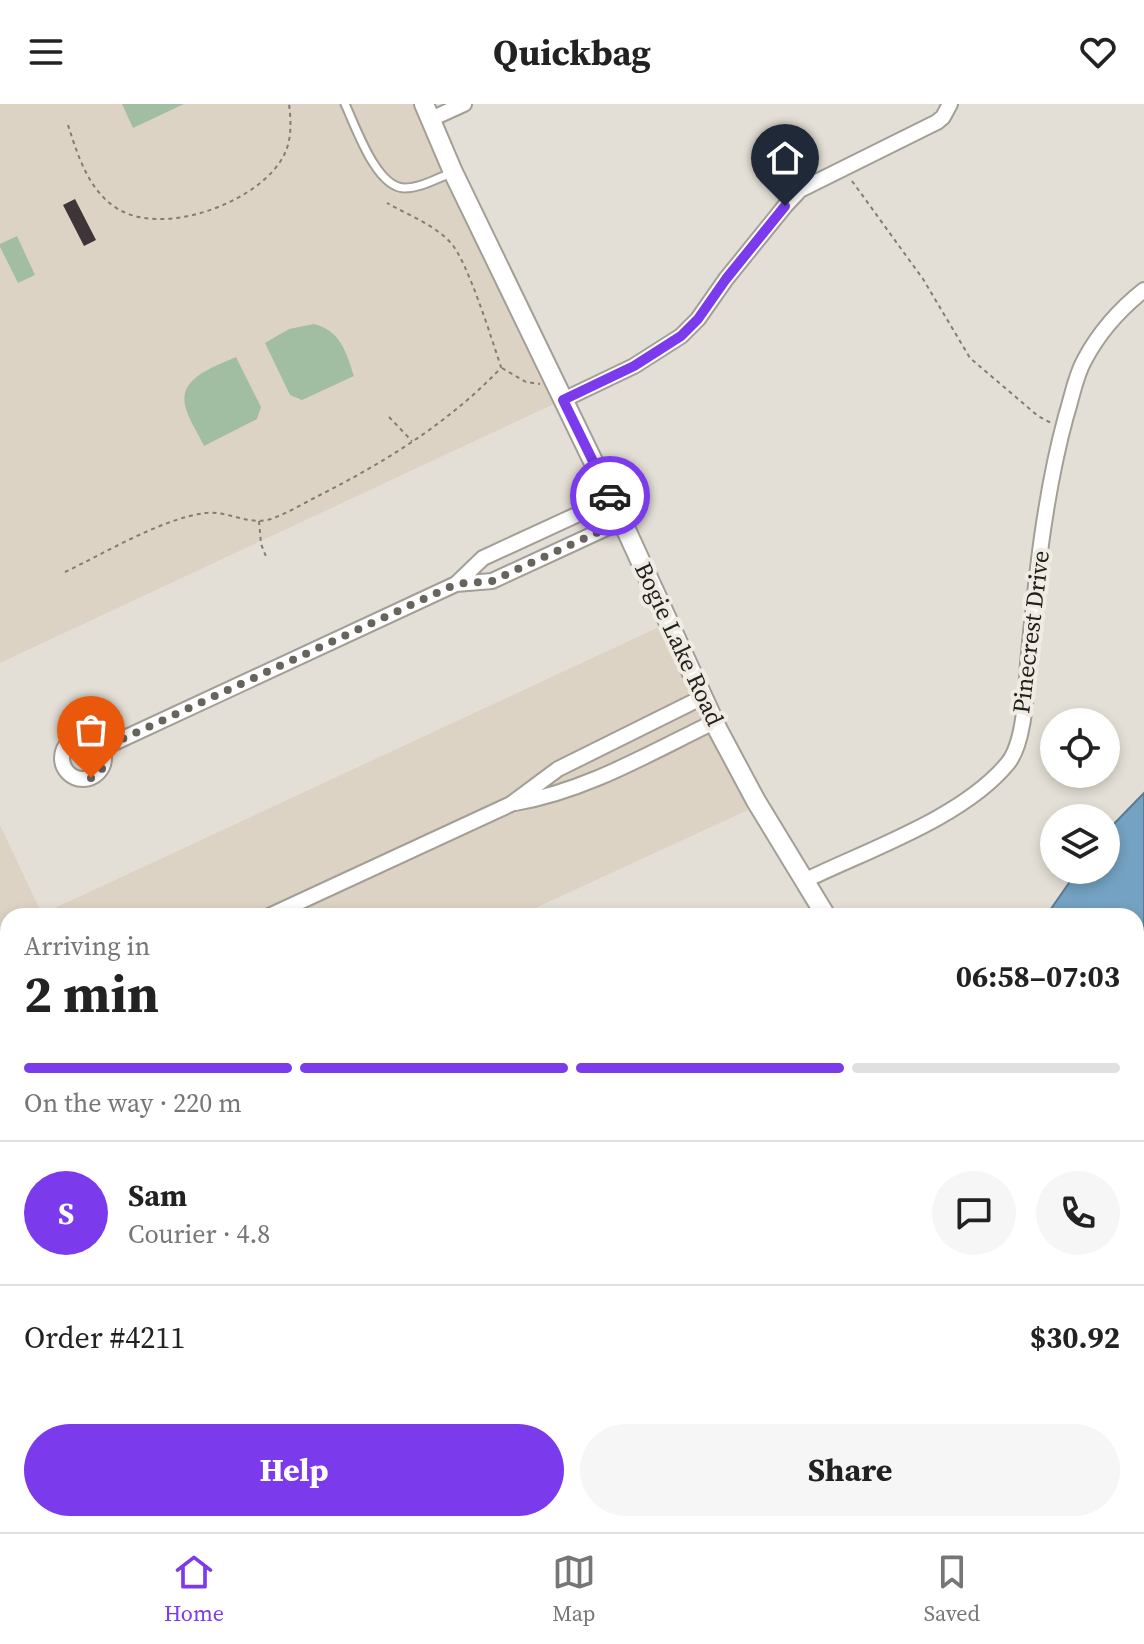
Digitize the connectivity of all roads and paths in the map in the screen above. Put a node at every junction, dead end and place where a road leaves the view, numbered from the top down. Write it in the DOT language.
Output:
graph roads {
  1 [pos="289,104"];
  2 [pos="345,104"];
  3 [pos="464,104"];
  4 [pos="950,104"];
  5 [pos="428,112"];
  6 [pos="68,125"];
  7 [pos="845,167"];
  8 [pos="453,172"];
  9 [pos="387,203"];
  10 [pos="1144,290"];
  11 [pos="501,367"];
  12 [pos="560,393"];
  13 [pos="389,417"];
  14 [pos="1063,426"];
  15 [pos="413,442"];
  16 [pos="611,499"];
  17 [pos="258,520"];
  18 [pos="622,521"];
  19 [pos="267,559"];
  20 [pos="65,572"];
  21 [pos="456,584"];
  22 [pos="703,697"];
  23 [pos="714,722"];
  24 [pos="617,741"];
  25 [pos="103,748"];
  26 [pos="628,763"];
  27 [pos="511,804"];
  28 [pos="804,881"];
  29 [pos="286,908"];
  30 [pos="821,908"];
  1 -- 6 [label="path"];
  2 -- 8 [label="lane"];
  3 -- 5 [label="street"];
  4 -- 7 [label="street"];
  5 -- 8 [label="main road, Bogie Lake Road"];
  7 -- 12 [label="street"];
  7 -- 14 [label="path"];
  8 -- 12 [label="main road, Bogie Lake Road"];
  9 -- 11 [label="path"];
  10 -- 14 [label="street, Pinecrest Drive"];
  11 -- 12 [label="path"];
  11 -- 15 [label="path"];
  12 -- 16 [label="main road, Bogie Lake Road"];
  13 -- 15 [label="path"];
  14 -- 28 [label="street, Pinecrest Drive"];
  15 -- 17 [label="path"];
  16 -- 18 [label="main road, Bogie Lake Road"];
  16 -- 21 [label="street"];
  17 -- 19 [label="path"];
  17 -- 20 [label="path"];
  18 -- 21 [label="street"];
  18 -- 22 [label="main road, Bogie Lake Road"];
  21 -- 25 [label="street"];
  22 -- 23 [label="main road, Bogie Lake Road"];
  22 -- 24 [label="street"];
  23 -- 26 [label="street"];
  23 -- 28 [label="main road, Bogie Lake Road"];
  24 -- 26 [label="street"];
  24 -- 27 [label="street"];
  26 -- 27 [label="street"];
  27 -- 29 [label="street"];
  28 -- 30 [label="main road, Bogie Lake Road"];
}
